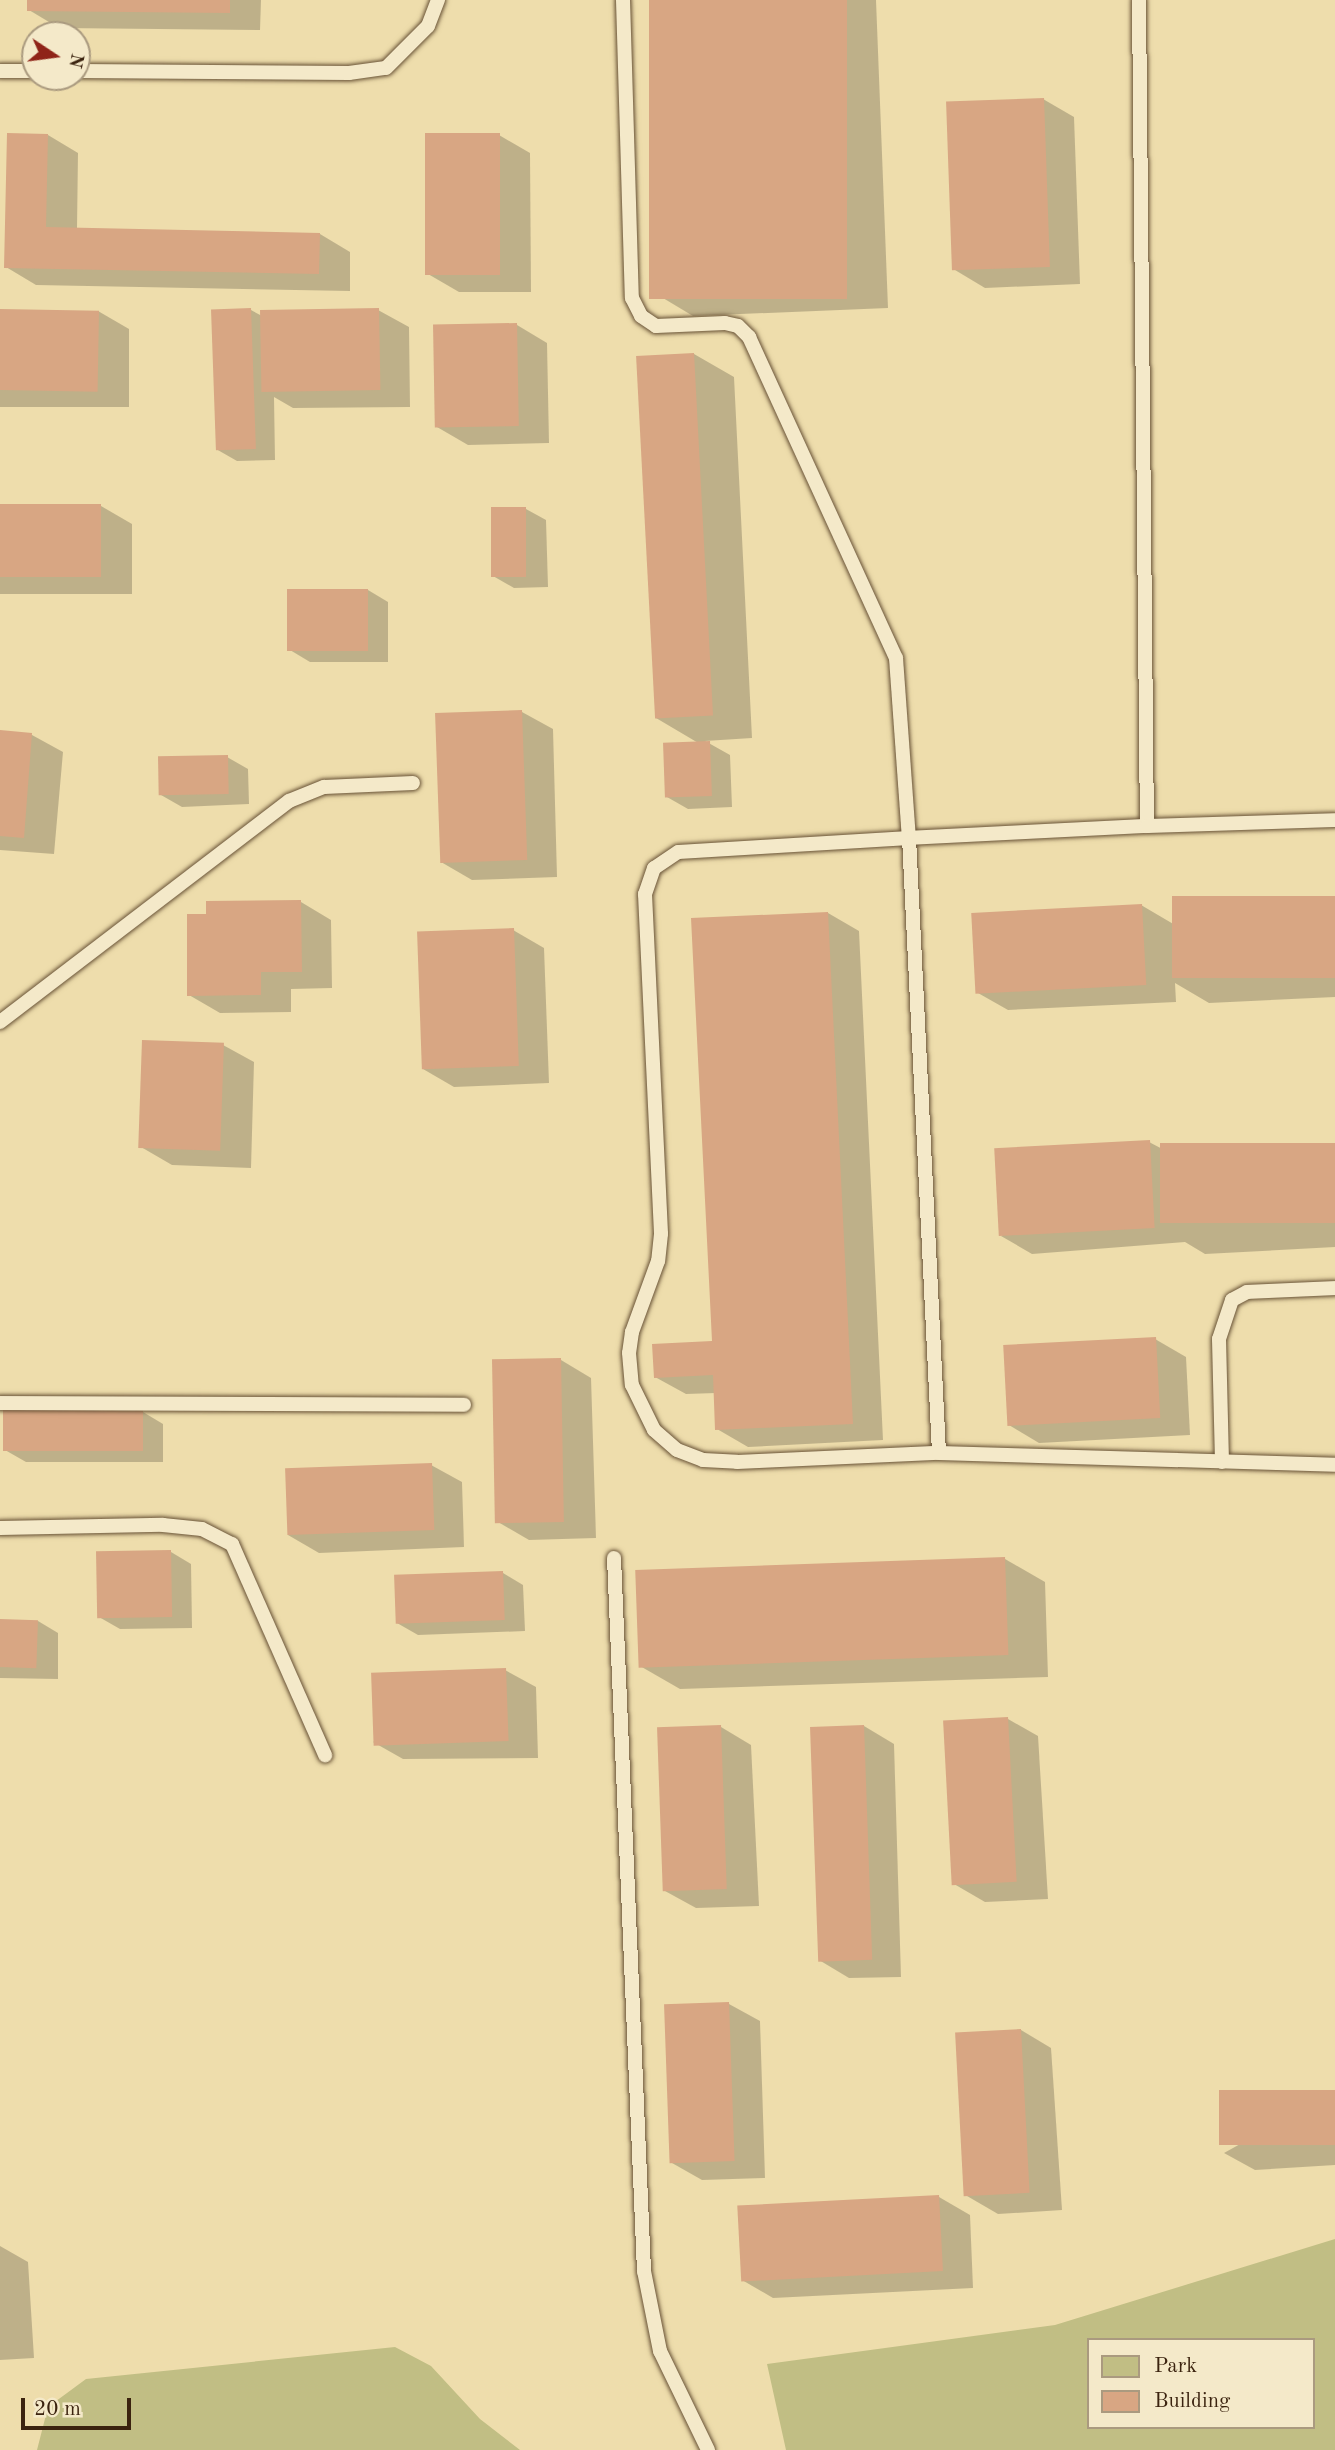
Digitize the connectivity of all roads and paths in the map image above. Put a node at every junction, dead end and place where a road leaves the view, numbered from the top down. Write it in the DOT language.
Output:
graph roads {
  1 [pos="438,0"];
  2 [pos="623,0"];
  3 [pos="1139,0"];
  4 [pos="0,71"];
  5 [pos="21,71"];
  6 [pos="91,71"];
  7 [pos="413,783"];
  8 [pos="1335,820"];
  9 [pos="1147,826"];
  10 [pos="909,838"];
  11 [pos="0,1022"];
  12 [pos="1335,1288"];
  13 [pos="0,1403"];
  14 [pos="464,1405"];
  15 [pos="939,1453"];
  16 [pos="1222,1462"];
  17 [pos="1335,1465"];
  18 [pos="0,1528"];
  19 [pos="614,1558"];
  20 [pos="325,1755"];
  21 [pos="708,2450"];
  1 -- 6 [label="lane"];
  2 -- 10 [label="lane"];
  3 -- 9 [label="lane"];
  4 -- 5 [label="lane"];
  7 -- 11 [label="lane"];
  8 -- 9 [label="lane"];
  9 -- 10 [label="lane"];
  10 -- 15 [label="lane"];
  10 -- 15 [label="lane"];
  12 -- 16 [label="lane"];
  13 -- 14 [label="lane"];
  15 -- 16 [label="lane"];
  16 -- 17 [label="lane"];
  18 -- 20 [label="lane"];
  19 -- 21 [label="lane"];
}
